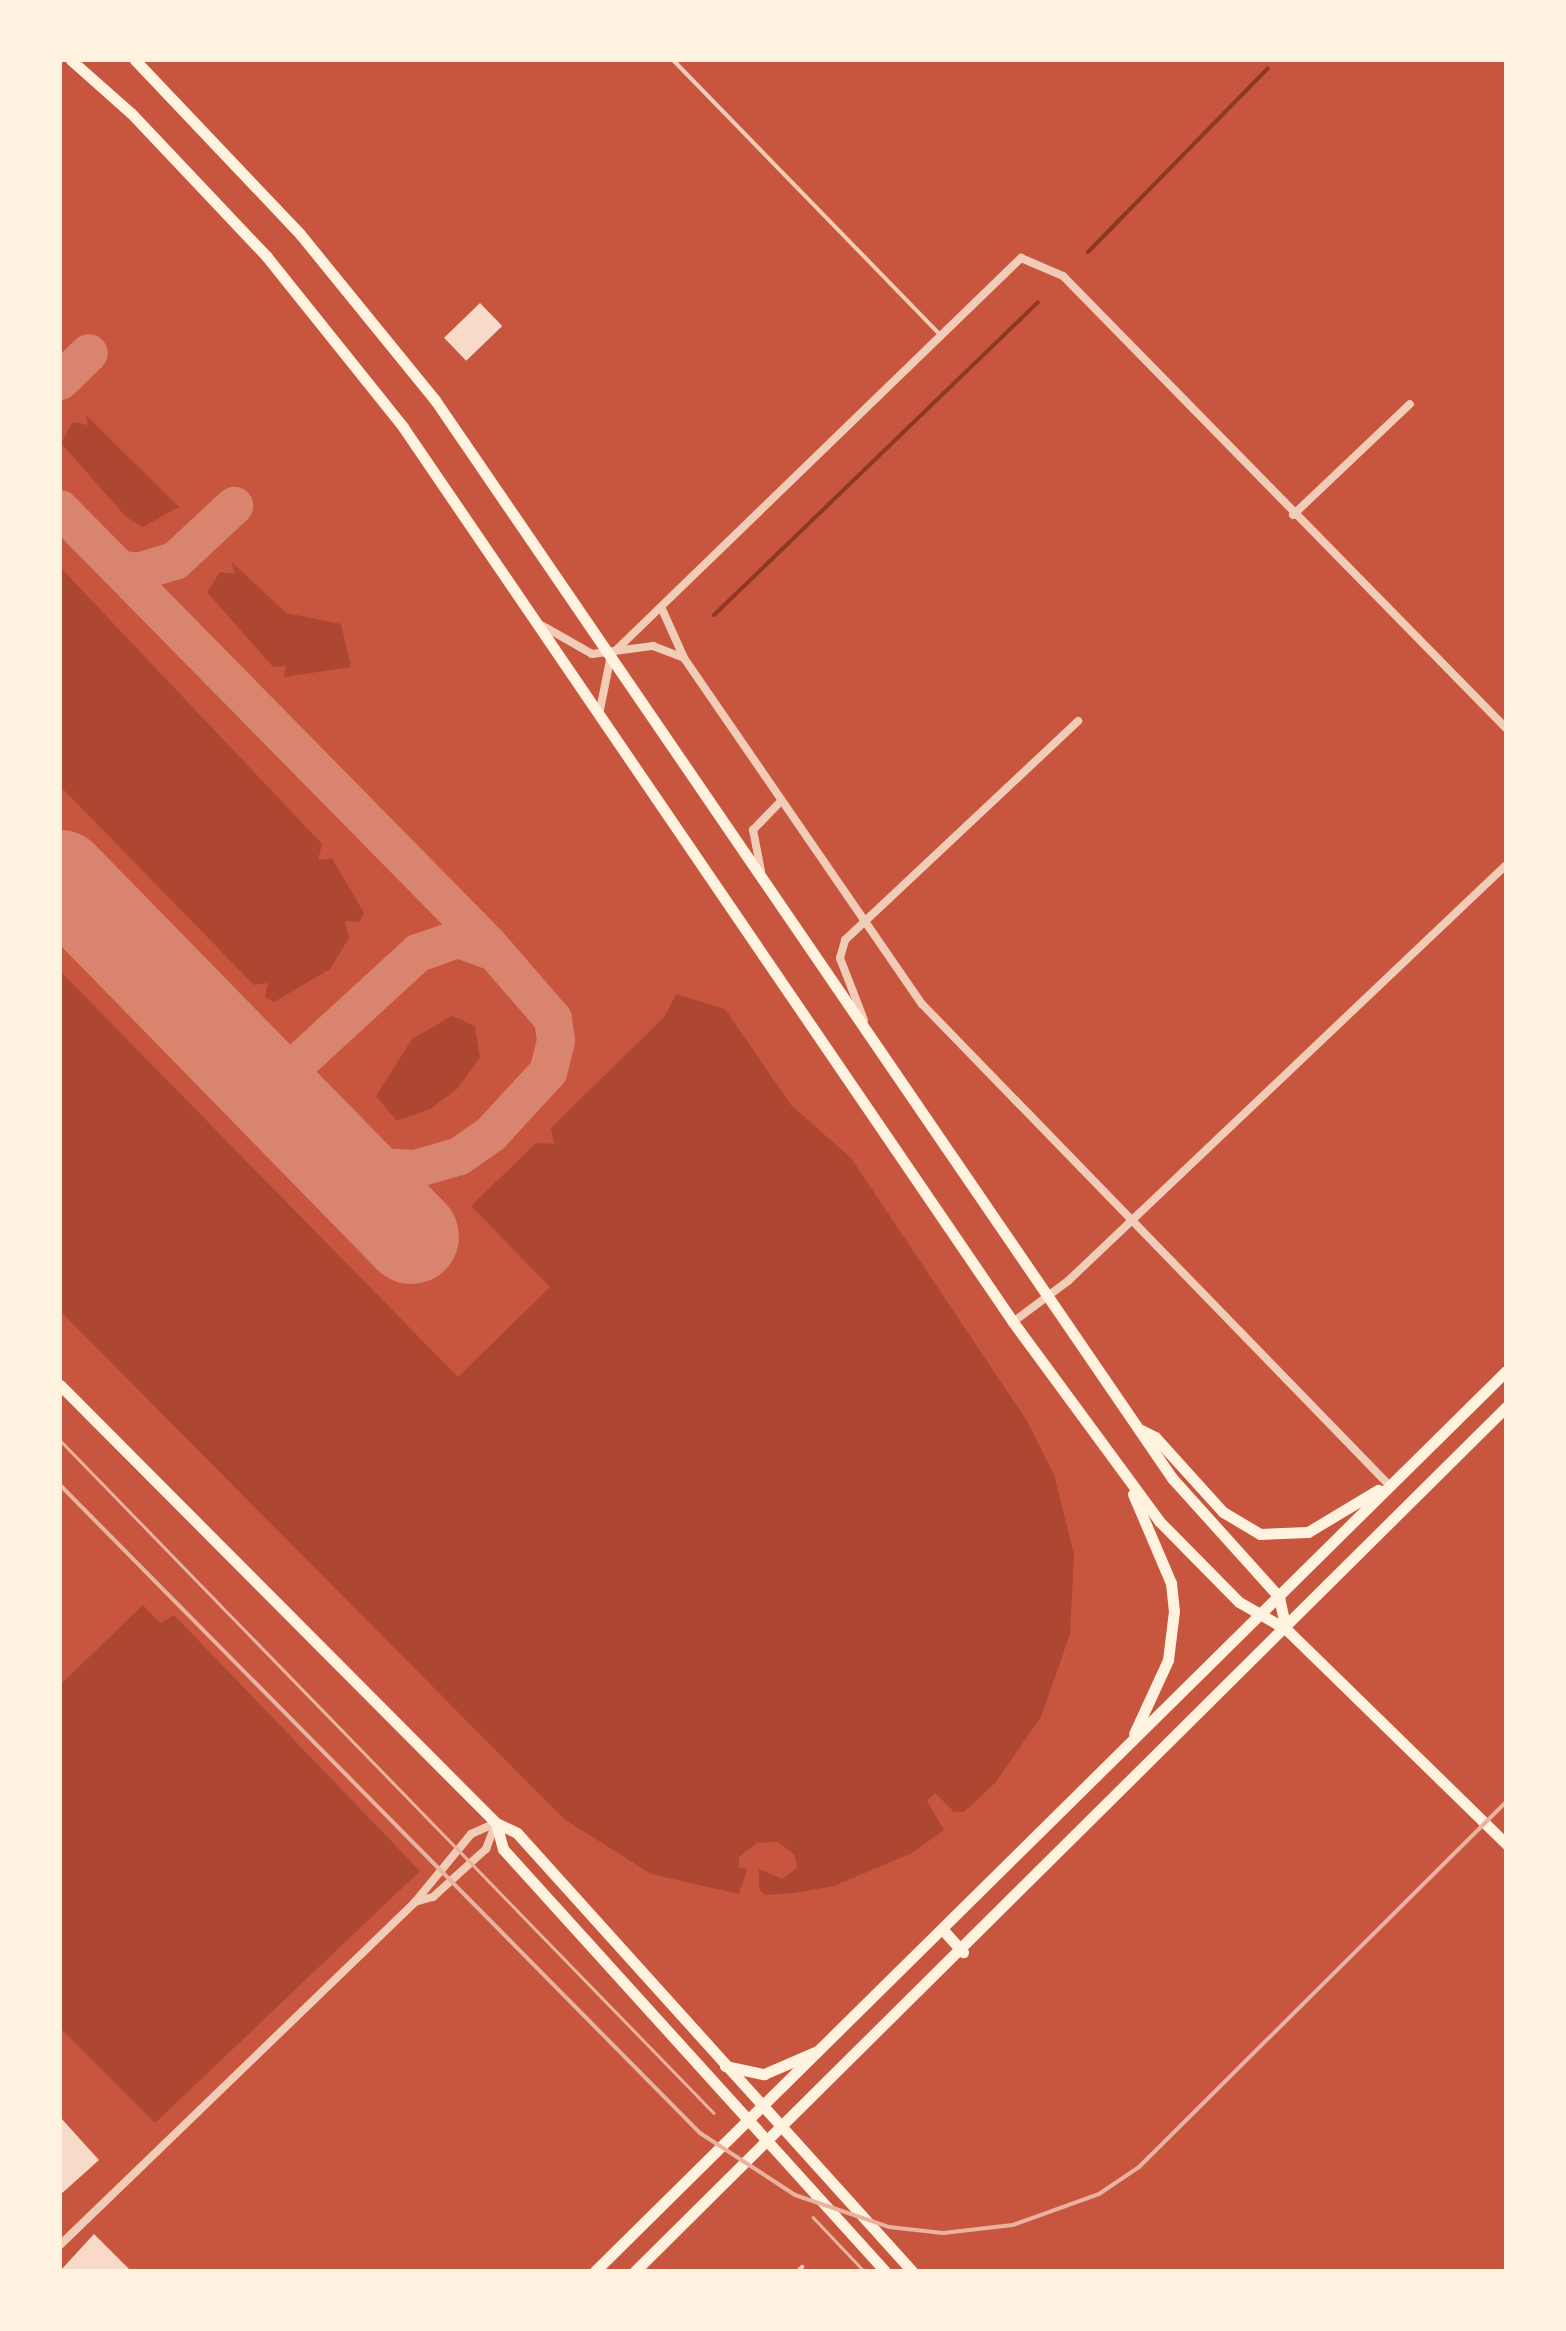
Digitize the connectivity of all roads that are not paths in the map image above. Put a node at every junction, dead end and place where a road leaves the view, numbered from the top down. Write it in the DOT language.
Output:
graph roads {
  1 [pos="71,60"];
  2 [pos="134,60"];
  3 [pos="673,60"];
  4 [pos="940,335"];
  5 [pos="1410,404"];
  6 [pos="1293,515"];
  7 [pos="662,610"];
  8 [pos="543,626"];
  9 [pos="612,655"];
  10 [pos="684,658"];
  11 [pos="600,710"];
  12 [pos="1078,721"];
  13 [pos="1506,728"];
  14 [pos="781,801"];
  15 [pos="1505,868"];
  16 [pos="770,894"];
  17 [pos="866,924"];
  18 [pos="876,1047"];
  19 [pos="1128,1223"];
  20 [pos="1046,1298"];
  21 [pos="1013,1322"];
  22 [pos="1506,1371"];
  23 [pos="60,1385"];
  24 [pos="1506,1407"];
  25 [pos="1138,1429"];
  26 [pos="1123,1472"];
  27 [pos="1385,1486"];
  28 [pos="1278,1597"];
  29 [pos="1258,1617"];
  30 [pos="1286,1629"];
  31 [pos="1129,1743"];
  32 [pos="496,1823"];
  33 [pos="1506,1844"];
  34 [pos="414,1902"];
  35 [pos="944,1930"];
  36 [pos="963,1952"];
  37 [pos="832,2042"];
  38 [pos="724,2066"];
  39 [pos="764,2110"];
  40 [pos="748,2125"];
  41 [pos="783,2129"];
  42 [pos="767,2144"];
  43 [pos="60,2245"];
  44 [pos="595,2271"];
  45 [pos="635,2271"];
  46 [pos="885,2271"];
  47 [pos="912,2271"];
  1 -- 8 [label="main road"];
  2 -- 9 [label="main road"];
  3 -- 4 [label="lane"];
  4 -- 6 [label="street"];
  4 -- 7 [label="street"];
  5 -- 6 [label="street"];
  6 -- 13 [label="street"];
  7 -- 9 [label="street"];
  7 -- 10 [label="street"];
  8 -- 9 [label="street"];
  8 -- 11 [label="main road"];
  9 -- 10 [label="street"];
  9 -- 11 [label="street"];
  9 -- 16 [label="main road"];
  10 -- 14 [label="street"];
  11 -- 21 [label="main road"];
  12 -- 17 [label="street"];
  14 -- 16 [label="street"];
  14 -- 17 [label="street"];
  15 -- 19 [label="street"];
  16 -- 18 [label="main road"];
  17 -- 18 [label="street"];
  17 -- 19 [label="street"];
  18 -- 20 [label="main road"];
  19 -- 20 [label="street"];
  19 -- 27 [label="street"];
  20 -- 21 [label="street"];
  20 -- 25 [label="main road"];
  21 -- 26 [label="main road"];
  22 -- 27 [label="main road"];
  23 -- 32 [label="main road"];
  24 -- 30 [label="main road"];
  25 -- 27 [label="main road"];
  25 -- 28 [label="main road"];
  26 -- 29 [label="main road"];
  26 -- 31 [label="main road"];
  27 -- 28 [label="main road"];
  28 -- 29 [label="main road"];
  28 -- 30 [label="main road"];
  29 -- 30 [label="main road"];
  29 -- 31 [label="main road"];
  30 -- 33 [label="main road"];
  30 -- 36 [label="main road"];
  31 -- 35 [label="main road"];
  32 -- 34 [label="street"];
  32 -- 34 [label="street"];
  32 -- 38 [label="main road"];
  32 -- 40 [label="main road"];
  34 -- 43 [label="street"];
  35 -- 36 [label="main road"];
  35 -- 37 [label="main road"];
  36 -- 41 [label="main road"];
  37 -- 38 [label="main road"];
  37 -- 39 [label="main road"];
  38 -- 39 [label="main road"];
  39 -- 40 [label="main road"];
  39 -- 41 [label="main road"];
  40 -- 42 [label="main road"];
  40 -- 44 [label="main road"];
  41 -- 42 [label="main road"];
  41 -- 47 [label="main road"];
  42 -- 45 [label="main road"];
  42 -- 46 [label="main road"];
}
